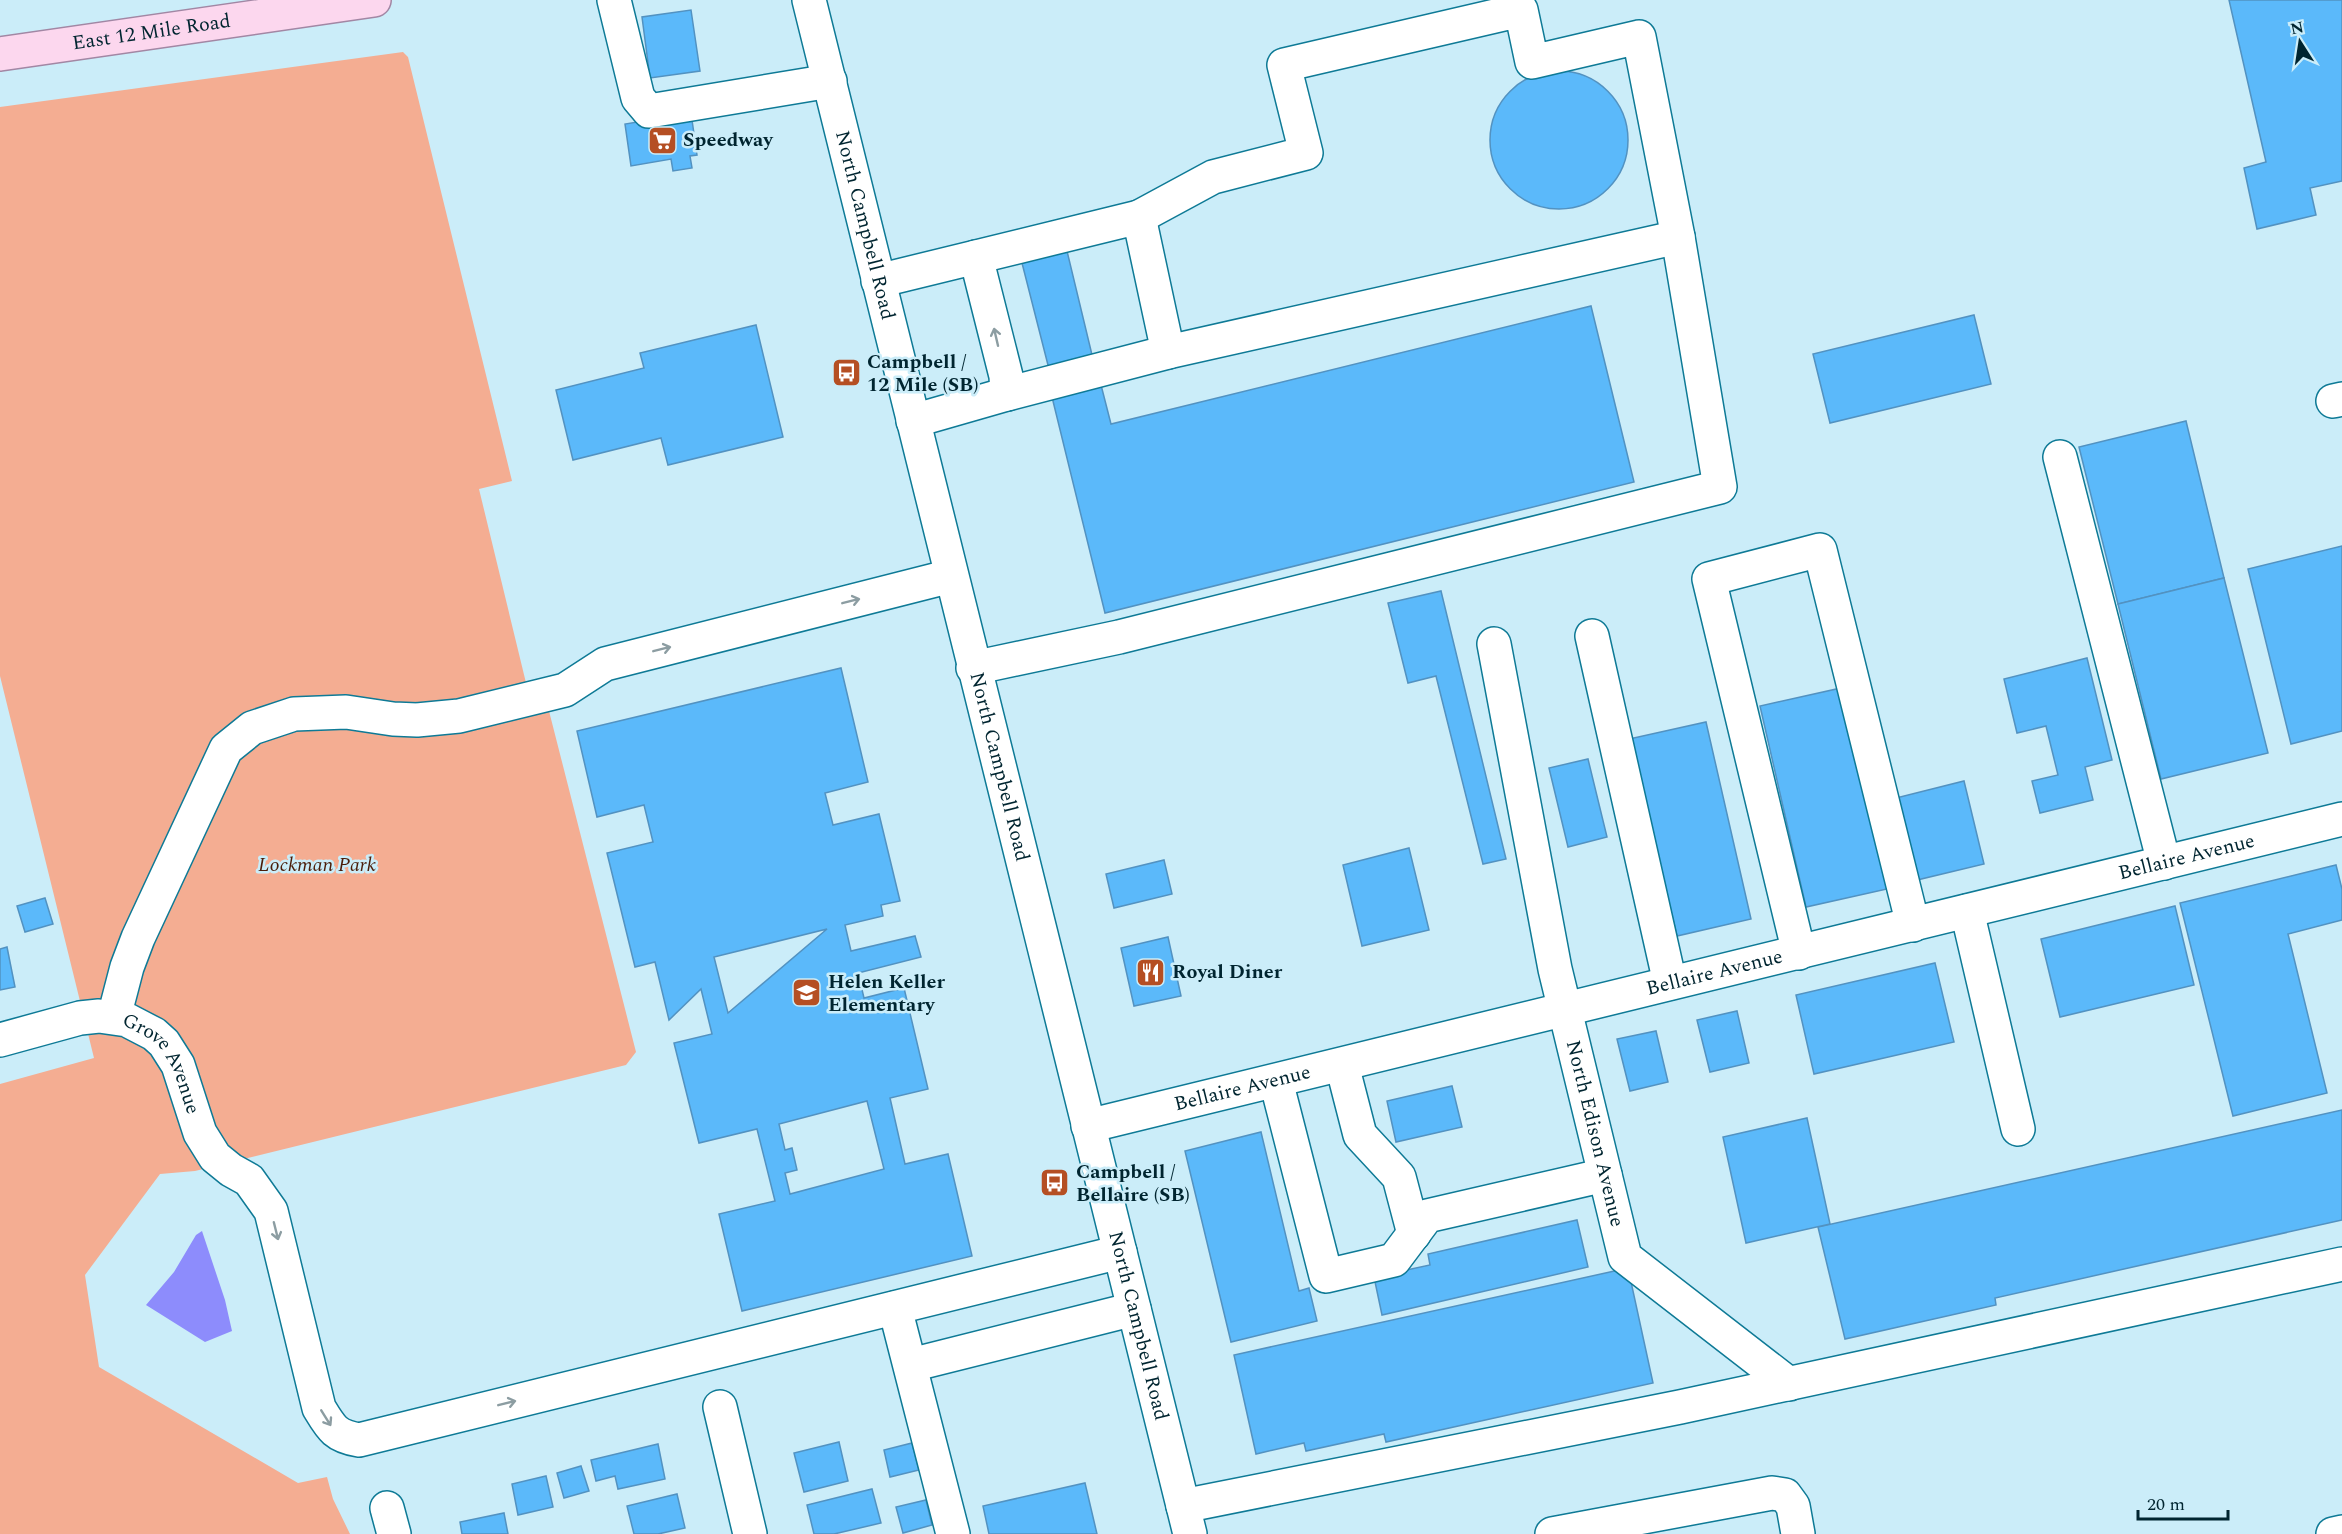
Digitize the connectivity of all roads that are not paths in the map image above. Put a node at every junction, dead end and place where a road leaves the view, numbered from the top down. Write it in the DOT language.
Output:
graph roads {
  1 [pos="374,0"];
  2 [pos="614,0"];
  3 [pos="809,0"];
  4 [pos="0,54"];
  5 [pos="830,81"];
  6 [pos="1139,217"];
  7 [pos="1678,237"];
  8 [pos="976,256"];
  9 [pos="878,281"];
  10 [pos="1168,352"];
  11 [pos="1007,394"];
  12 [pos="913,421"];
  13 [pos="2060,457"];
  14 [pos="951,576"];
  15 [pos="1592,636"];
  16 [pos="1494,644"];
  17 [pos="974,668"];
  18 [pos="2342,819"];
  19 [pos="2164,863"];
  20 [pos="1967,911"];
  21 [pos="1913,925"];
  22 [pos="1799,953"];
  23 [pos="1670,984"];
  24 [pos="1564,1009"];
  25 [pos="114,1017"];
  26 [pos="0,1040"];
  27 [pos="1342,1065"];
  28 [pos="1276,1081"];
  29 [pos="1088,1126"];
  30 [pos="2018,1129"];
  31 [pos="1605,1175"];
  32 [pos="1414,1234"];
  33 [pos="1120,1252"];
  34 [pos="2342,1264"];
  35 [pos="896,1308"];
  36 [pos="1134,1309"];
  37 [pos="911,1365"];
  38 [pos="1789,1384"];
  39 [pos="720,1407"];
  40 [pos="1186,1520"];
  41 [pos="2342,1532"];
  42 [pos="750,1534"];
  43 [pos="953,1534"];
  44 [pos="1552,1534"];
  45 [pos="1798,1534"];
  46 [pos="2333,1534"];
  1 -- 4 [label="main road, East 12 Mile Road"];
  2 -- 5 [label="street"];
  3 -- 5 [label="street, North Campbell Road"];
  5 -- 9 [label="street, North Campbell Road"];
  6 -- 7 [label="street"];
  6 -- 8 [label="street"];
  6 -- 10 [label="street"];
  7 -- 10 [label="street"];
  7 -- 17 [label="street"];
  8 -- 9 [label="street"];
  11 -- 8 [label="street, one-way"];
  9 -- 12 [label="street, North Campbell Road"];
  10 -- 11 [label="street"];
  11 -- 12 [label="street"];
  12 -- 14 [label="street, North Campbell Road"];
  13 -- 19 [label="street"];
  14 -- 17 [label="street, North Campbell Road"];
  25 -- 14 [label="street, one-way"];
  15 -- 23 [label="street"];
  16 -- 24 [label="street, North Edison Avenue"];
  17 -- 29 [label="street, North Campbell Road"];
  18 -- 19 [label="street, Bellaire Avenue"];
  19 -- 20 [label="street, Bellaire Avenue"];
  20 -- 21 [label="street, Bellaire Avenue"];
  20 -- 30 [label="street"];
  21 -- 22 [label="street, Bellaire Avenue"];
  21 -- 22 [label="street"];
  22 -- 23 [label="street, Bellaire Avenue"];
  23 -- 24 [label="street, Bellaire Avenue"];
  24 -- 27 [label="street, Bellaire Avenue"];
  24 -- 31 [label="street, North Edison Avenue"];
  25 -- 26 [label="street, Grove Avenue"];
  25 -- 35 [label="street, Grove Avenue, one-way"];
  27 -- 28 [label="street, Bellaire Avenue"];
  27 -- 32 [label="street"];
  28 -- 29 [label="street, Bellaire Avenue"];
  28 -- 32 [label="street"];
  29 -- 33 [label="street, North Campbell Road"];
  31 -- 32 [label="street"];
  31 -- 38 [label="street, North Edison Avenue"];
  33 -- 35 [label="street"];
  33 -- 36 [label="street, North Campbell Road"];
  34 -- 38 [label="street"];
  35 -- 37 [label="street"];
  36 -- 37 [label="street"];
  36 -- 40 [label="street, North Campbell Road"];
  37 -- 43 [label="street"];
  38 -- 40 [label="street"];
  39 -- 42 [label="street"];
  41 -- 46 [label="street"];
  44 -- 45 [label="street"];
}
